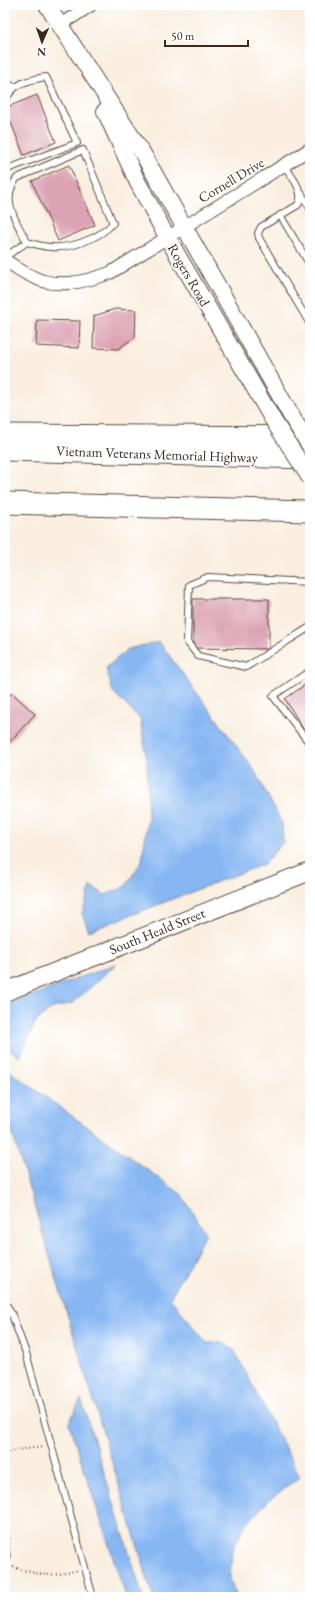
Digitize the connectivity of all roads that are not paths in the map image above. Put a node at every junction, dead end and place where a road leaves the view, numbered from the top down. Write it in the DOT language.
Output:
graph roads {
  1 [pos="47,5"];
  2 [pos="91,5"];
  3 [pos="60,25"];
  4 [pos="84,65"];
  5 [pos="5,83"];
  6 [pos="15,87"];
  7 [pos="5,101"];
  8 [pos="310,149"];
  9 [pos="284,165"];
  10 [pos="6,171"];
  11 [pos="301,193"];
  12 [pos="310,208"];
  13 [pos="280,215"];
  14 [pos="184,226"];
  15 [pos="167,236"];
  16 [pos="27,242"];
  17 [pos="5,258"];
  18 [pos="310,265"];
  19 [pos="310,324"];
  20 [pos="5,435"];
  21 [pos="310,437"];
  22 [pos="310,446"];
  23 [pos="5,450"];
  24 [pos="310,458"];
  25 [pos="310,478"];
  26 [pos="5,503"];
  27 [pos="310,511"];
  28 [pos="310,582"];
  29 [pos="310,627"];
  30 [pos="310,671"];
  31 [pos="310,744"];
  32 [pos="310,871"];
  33 [pos="5,992"];
  34 [pos="5,1302"];
  35 [pos="5,1545"];
  36 [pos="7,1565"];
  37 [pos="93,1597"];
  1 -- 3 [label="street, Rogers Road"];
  2 -- 3 [label="street"];
  3 -- 4 [label="street, Rogers Road"];
  4 -- 14 [label="street, Rogers Road"];
  4 -- 15 [label="street, Rogers Road"];
  5 -- 6 [label="lane"];
  6 -- 7 [label="lane"];
  6 -- 10 [label="lane"];
  8 -- 9 [label="street, Cornell Drive"];
  9 -- 11 [label="lane"];
  9 -- 14 [label="street, Cornell Drive"];
  11 -- 12 [label="lane"];
  11 -- 13 [label="lane"];
  13 -- 18 [label="lane"];
  13 -- 19 [label="lane"];
  14 -- 15 [label="street, Cornell Drive"];
  14 -- 22 [label="street, Rogers Road, bridge"];
  15 -- 17 [label="street, Cornell Drive"];
  15 -- 25 [label="street, Rogers Road, bridge"];
  16 -- 16 [label="lane"];
  16 -- 17 [label="lane"];
  20 -- 21 [label="highway"];
  23 -- 24 [label="highway, Vietnam Veterans Memorial Highway"];
  26 -- 27 [label="highway"];
  28 -- 29 [label="lane"];
  30 -- 31 [label="lane"];
  32 -- 33 [label="main road, South Heald Street"];
  34 -- 37 [label="lane"];
  35 -- 36 [label="lane"];
}
